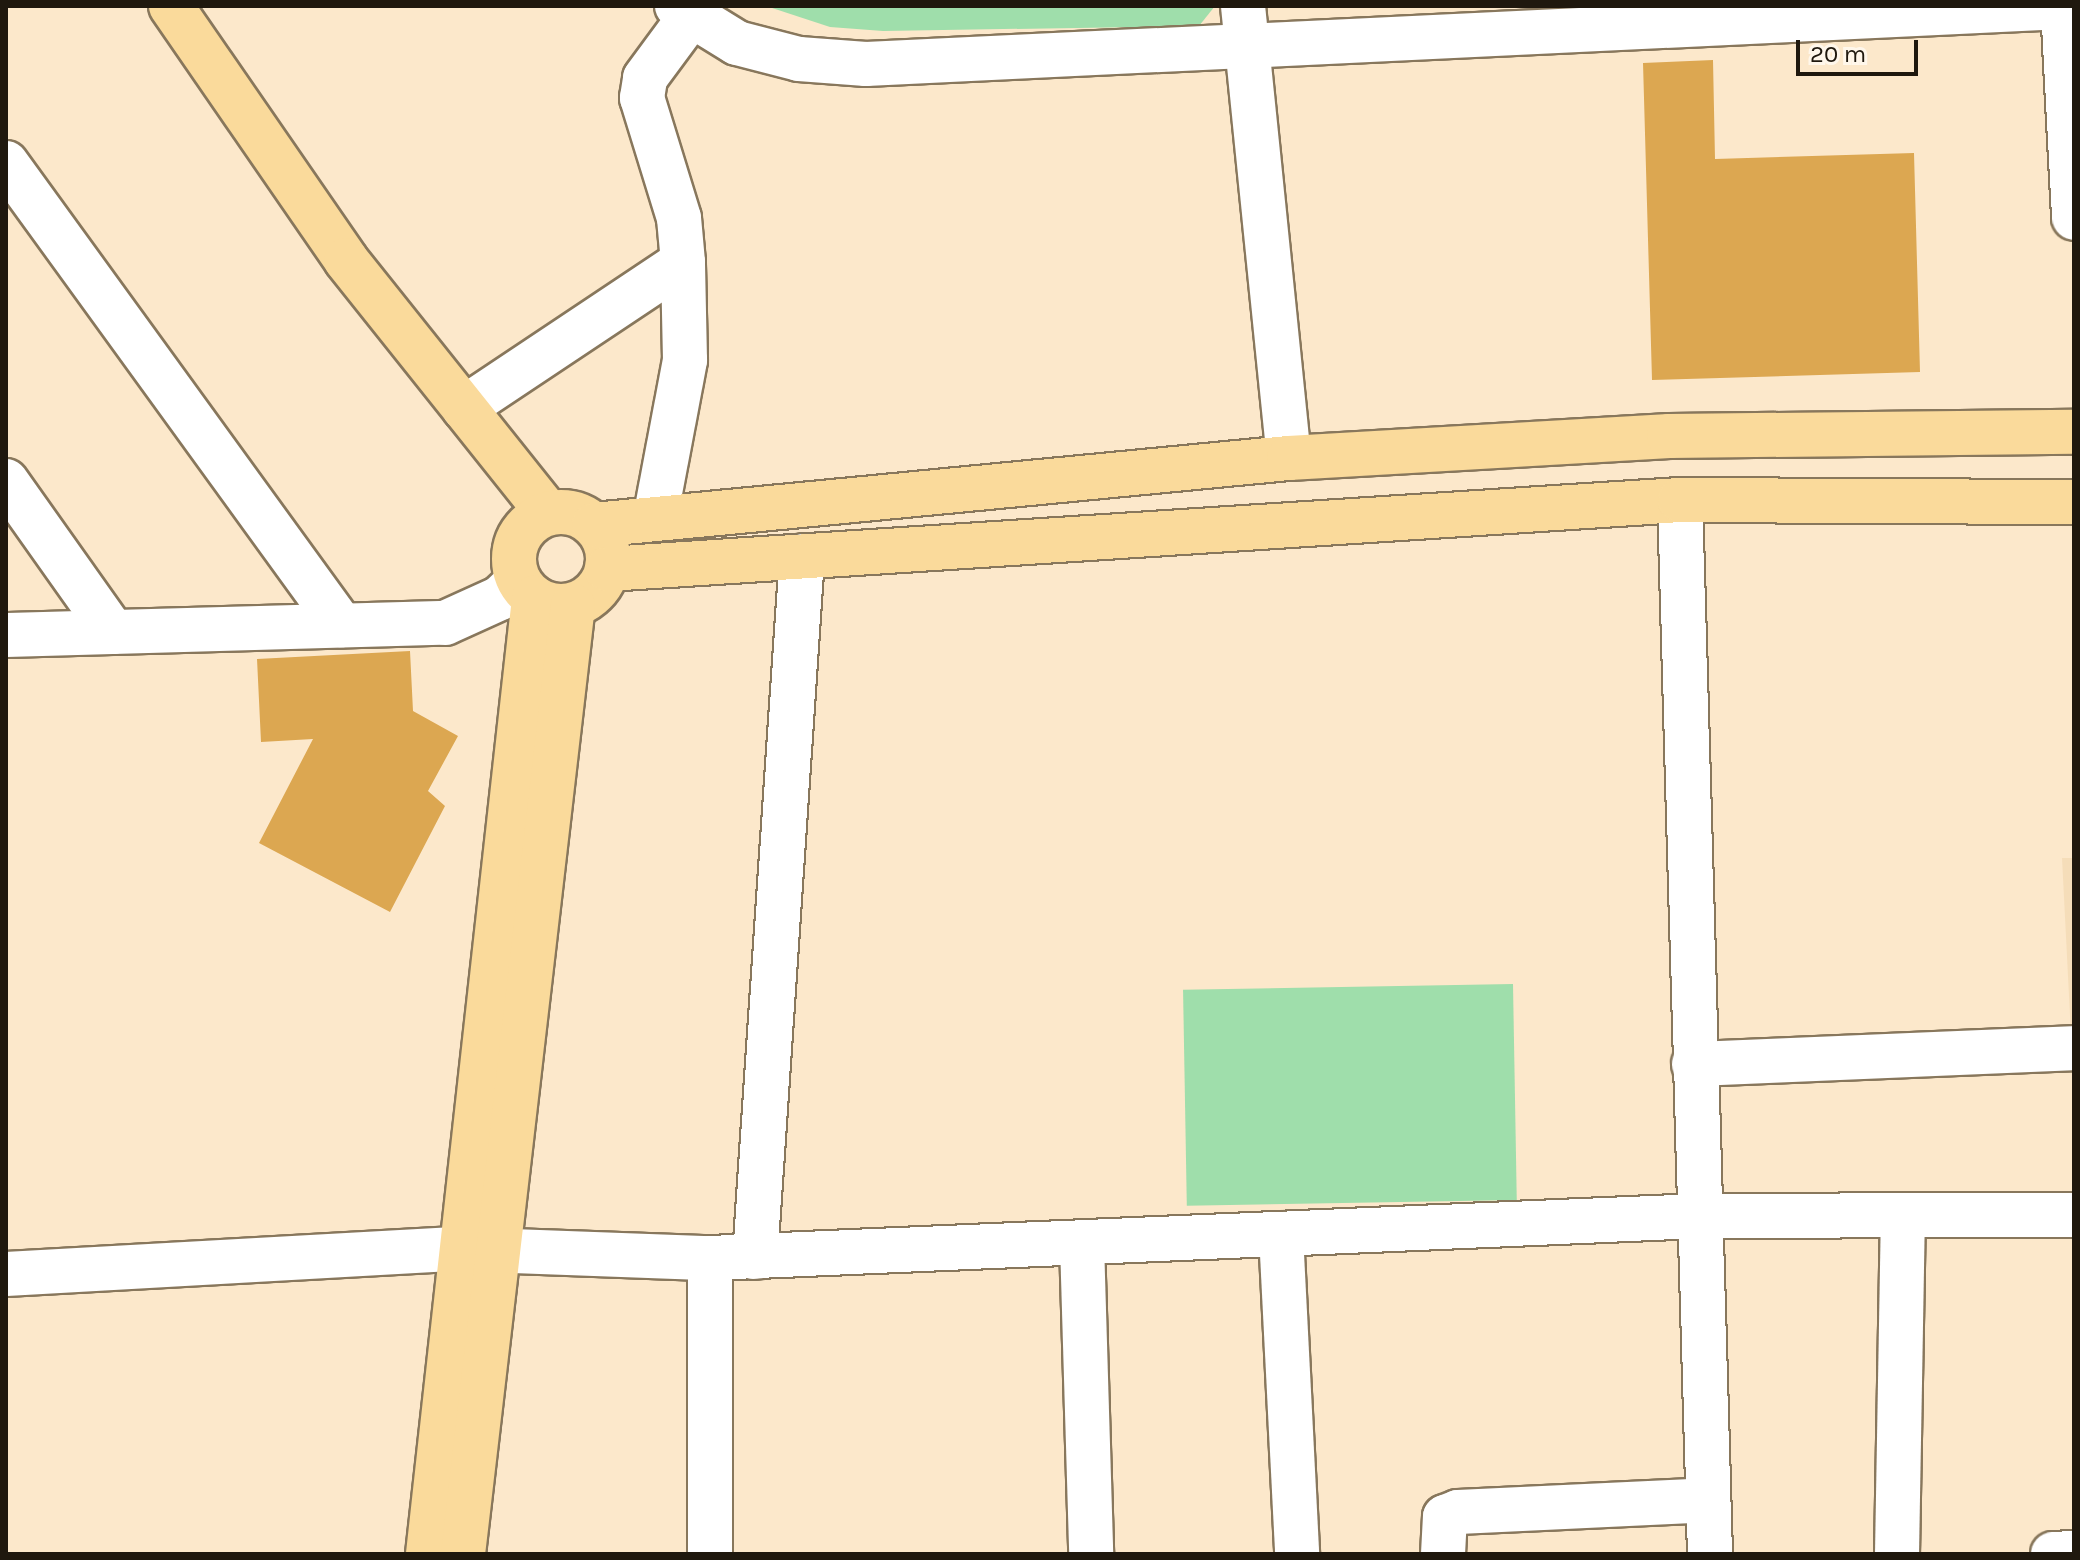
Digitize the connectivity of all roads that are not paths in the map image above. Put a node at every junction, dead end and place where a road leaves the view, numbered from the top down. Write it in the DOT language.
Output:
graph roads {
  1 [pos="171,6"];
  2 [pos="2063,7"];
  3 [pos="683,12"];
  4 [pos="1612,20"];
  5 [pos="1244,27"];
  6 [pos="6,163"];
  7 [pos="2074,218"];
  8 [pos="683,262"];
  9 [pos="464,408"];
  10 [pos="2074,432"];
  11 [pos="1289,458"];
  12 [pos="6,481"];
  13 [pos="1680,500"];
  14 [pos="2074,502"];
  15 [pos="548,513"];
  16 [pos="655,519"];
  17 [pos="594,525"];
  18 [pos="802,557"];
  19 [pos="607,569"];
  20 [pos="542,595"];
  21 [pos="341,625"];
  22 [pos="113,632"];
  23 [pos="6,635"];
  24 [pos="2074,1048"];
  25 [pos="1694,1064"];
  26 [pos="1903,1215"];
  27 [pos="2074,1215"];
  28 [pos="1700,1216"];
  29 [pos="1281,1234"];
  30 [pos="1082,1243"];
  31 [pos="459,1249"];
  32 [pos="504,1250"];
  33 [pos="755,1257"];
  34 [pos="710,1258"];
  35 [pos="6,1274"];
  36 [pos="1708,1500"];
  37 [pos="2074,1553"];
  38 [pos="428,1554"];
  39 [pos="463,1554"];
  40 [pos="710,1554"];
  41 [pos="1091,1554"];
  42 [pos="1297,1554"];
  43 [pos="1443,1554"];
  44 [pos="1710,1554"];
  45 [pos="1897,1554"];
  46 [pos="2053,1554"];
  1 -- 9 [label="main road"];
  2 -- 4 [label="street"];
  2 -- 7 [label="street"];
  3 -- 5 [label="street"];
  3 -- 8 [label="street"];
  4 -- 5 [label="street"];
  5 -- 11 [label="street"];
  6 -- 21 [label="street"];
  8 -- 9 [label="street"];
  8 -- 16 [label="street"];
  9 -- 15 [label="main road"];
  10 -- 11 [label="main road"];
  11 -- 16 [label="main road"];
  12 -- 22 [label="street"];
  13 -- 14 [label="main road"];
  13 -- 18 [label="main road"];
  13 -- 25 [label="street"];
  15 -- 17 [label="main road"];
  15 -- 20 [label="main road"];
  16 -- 17 [label="main road"];
  17 -- 19 [label="main road"];
  18 -- 19 [label="main road"];
  18 -- 33 [label="street"];
  19 -- 20 [label="main road"];
  20 -- 21 [label="street"];
  20 -- 31 [label="main road"];
  20 -- 32 [label="main road"];
  21 -- 22 [label="street"];
  22 -- 23 [label="street"];
  24 -- 25 [label="street"];
  25 -- 28 [label="street"];
  26 -- 27 [label="street"];
  26 -- 28 [label="street"];
  26 -- 45 [label="street"];
  28 -- 29 [label="street"];
  28 -- 36 [label="street"];
  29 -- 30 [label="street"];
  29 -- 42 [label="street"];
  30 -- 33 [label="street"];
  30 -- 41 [label="street"];
  31 -- 32 [label="street"];
  31 -- 35 [label="street"];
  31 -- 38 [label="main road"];
  32 -- 34 [label="street"];
  32 -- 39 [label="main road"];
  33 -- 34 [label="street"];
  34 -- 40 [label="street"];
  36 -- 43 [label="street"];
  36 -- 44 [label="street"];
  37 -- 46 [label="street"];
}
